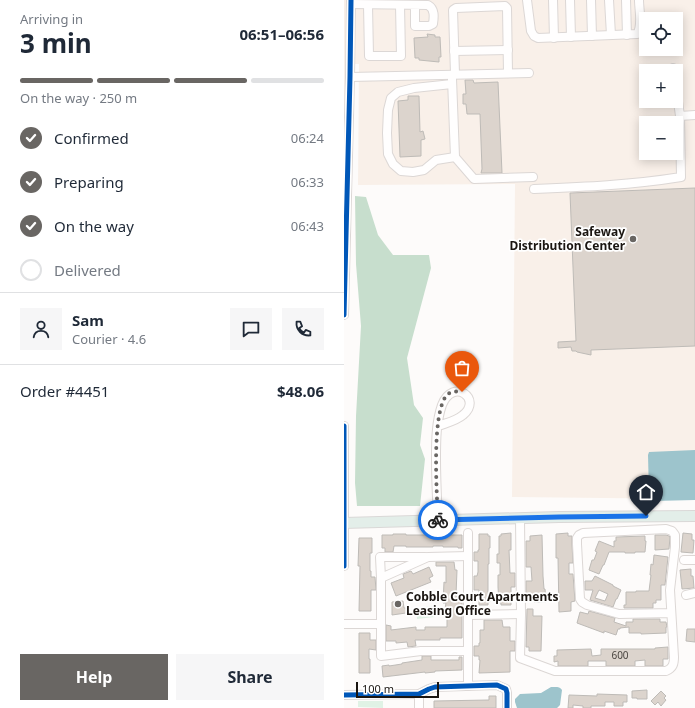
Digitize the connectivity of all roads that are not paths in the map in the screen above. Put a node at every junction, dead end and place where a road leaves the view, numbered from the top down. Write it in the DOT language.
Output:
graph roads {
  1 [pos="527,0"];
  2 [pos="553,0"];
  3 [pos="570,0"];
  4 [pos="591,0"];
  5 [pos="609,0"];
  6 [pos="626,0"];
  7 [pos="639,0"];
  8 [pos="351,2"];
  9 [pos="368,5"];
  10 [pos="400,5"];
  11 [pos="415,5"];
  12 [pos="611,35"];
  13 [pos="627,35"];
  14 [pos="592,36"];
  15 [pos="571,37"];
  16 [pos="554,38"];
  17 [pos="508,50"];
  18 [pos="454,51"];
  19 [pos="347,57"];
  20 [pos="529,72"];
  21 [pos="508,73"];
  22 [pos="453,74"];
  23 [pos="350,77"];
  24 [pos="452,84"];
  25 [pos="679,108"];
  26 [pos="695,115"];
  27 [pos="680,116"];
  28 [pos="455,157"];
  29 [pos="681,160"];
  30 [pos="533,177"];
  31 [pos="534,189"];
  32 [pos="344,315"];
  33 [pos="344,426"];
  34 [pos="438,426"];
  35 [pos="646,516"];
  36 [pos="695,516"];
  37 [pos="520,518"];
  38 [pos="438,520"];
  39 [pos="344,523"];
  40 [pos="646,530"];
  41 [pos="468,533"];
  42 [pos="468,556"];
  43 [pos="428,557"];
  44 [pos="684,560"];
  45 [pos="695,560"];
  46 [pos="344,566"];
  47 [pos="380,578"];
  48 [pos="695,593"];
  49 [pos="686,596"];
  50 [pos="671,613"];
  51 [pos="521,614"];
  52 [pos="468,615"];
  53 [pos="344,624"];
  54 [pos="380,624"];
  55 [pos="468,651"];
  56 [pos="468,686"];
  57 [pos="419,694"];
  58 [pos="344,695"];
  59 [pos="419,708"];
  60 [pos="507,708"];
  1 -- 16 [label="street"];
  2 -- 16 [label="street"];
  3 -- 15 [label="street"];
  4 -- 14 [label="street"];
  5 -- 12 [label="street"];
  6 -- 13 [label="street"];
  7 -- 13 [label="street"];
  8 -- 9 [label="street"];
  8 -- 19 [label="street"];
  9 -- 10 [label="street"];
  9 -- 10 [label="street"];
  10 -- 11 [label="street"];
  12 -- 13 [label="street"];
  12 -- 14 [label="street"];
  14 -- 15 [label="street"];
  15 -- 16 [label="street"];
  17 -- 18 [label="street"];
  17 -- 18 [label="street"];
  17 -- 21 [label="street"];
  18 -- 22 [label="street"];
  19 -- 23 [label="street"];
  20 -- 21 [label="street"];
  21 -- 22 [label="street"];
  22 -- 23 [label="street"];
  22 -- 24 [label="street"];
  23 -- 32 [label="street"];
  24 -- 28 [label="street"];
  24 -- 28 [label="street"];
  25 -- 27 [label="street"];
  26 -- 27 [label="street"];
  28 -- 30 [label="street"];
  29 -- 31 [label="street"];
  33 -- 39 [label="street"];
  34 -- 34 [label="street"];
  34 -- 38 [label="street"];
  35 -- 36 [label="main road"];
  35 -- 37 [label="main road"];
  35 -- 40 [label="street"];
  37 -- 38 [label="main road"];
  37 -- 51 [label="street"];
  38 -- 39 [label="main road"];
  39 -- 46 [label="street"];
  40 -- 50 [label="street"];
  40 -- 50 [label="street"];
  41 -- 42 [label="street"];
  42 -- 43 [label="street"];
  42 -- 52 [label="street"];
  43 -- 47 [label="street"];
  43 -- 47 [label="street"];
  44 -- 45 [label="street"];
  47 -- 54 [label="street"];
  48 -- 49 [label="street"];
  50 -- 51 [label="street"];
  51 -- 52 [label="street"];
  52 -- 55 [label="street"];
  53 -- 54 [label="street"];
  54 -- 55 [label="street"];
  55 -- 56 [label="street"];
  56 -- 57 [label="street"];
  56 -- 60 [label="street"];
  57 -- 58 [label="street"];
  57 -- 59 [label="street"];
}
